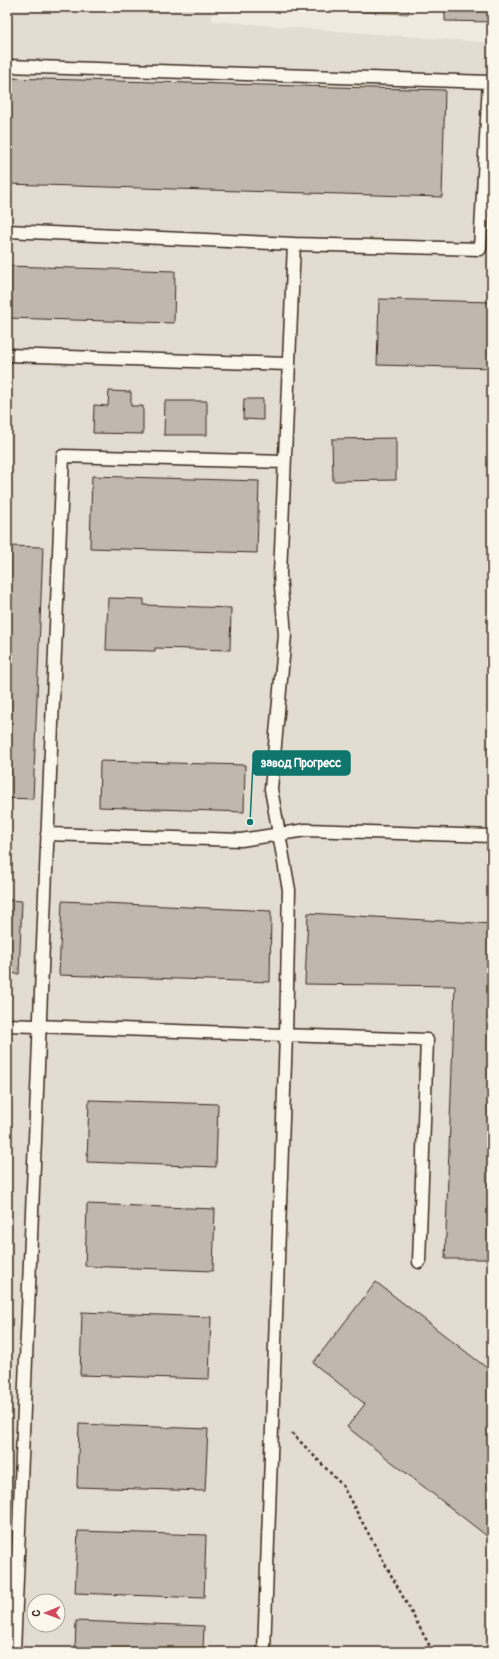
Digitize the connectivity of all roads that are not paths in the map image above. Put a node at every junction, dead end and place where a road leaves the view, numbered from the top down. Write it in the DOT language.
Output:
graph roads {
  1 [pos="7,66"];
  2 [pos="7,231"];
  3 [pos="294,244"];
  4 [pos="7,355"];
  5 [pos="288,364"];
  6 [pos="284,462"];
  7 [pos="47,834"];
  8 [pos="278,834"];
  9 [pos="492,836"];
  10 [pos="7,1025"];
  11 [pos="39,1026"];
  12 [pos="286,1035"];
  13 [pos="419,1262"];
  14 [pos="14,1652"];
  15 [pos="264,1652"];
  1 -- 3 [label="lane"];
  2 -- 3 [label="lane"];
  3 -- 5 [label="lane"];
  4 -- 5 [label="lane"];
  5 -- 6 [label="lane"];
  6 -- 7 [label="lane"];
  6 -- 8 [label="lane"];
  7 -- 8 [label="lane"];
  7 -- 11 [label="lane"];
  8 -- 9 [label="lane"];
  8 -- 12 [label="lane"];
  10 -- 11 [label="lane"];
  11 -- 12 [label="lane"];
  11 -- 14 [label="lane"];
  12 -- 13 [label="lane"];
  12 -- 15 [label="lane"];
}
